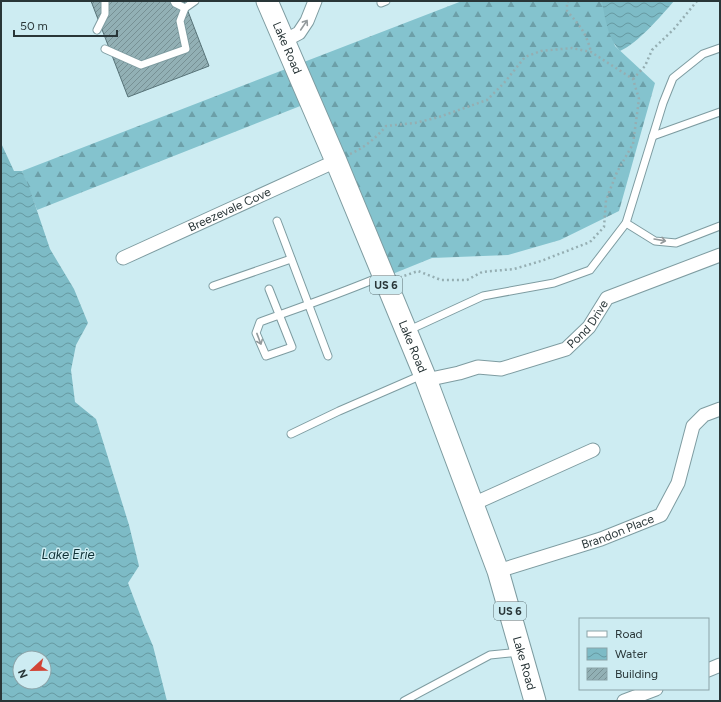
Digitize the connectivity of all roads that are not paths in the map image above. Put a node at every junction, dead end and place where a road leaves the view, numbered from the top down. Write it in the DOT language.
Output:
graph roads {
  1 [pos="105,1"];
  2 [pos="174,1"];
  3 [pos="195,1"];
  4 [pos="267,1"];
  5 [pos="315,1"];
  6 [pos="184,8"];
  7 [pos="96,30"];
  8 [pos="284,41"];
  9 [pos="720,48"];
  10 [pos="105,49"];
  11 [pos="720,112"];
  12 [pos="652,136"];
  13 [pos="343,158"];
  14 [pos="277,222"];
  15 [pos="626,223"];
  16 [pos="720,226"];
  17 [pos="720,255"];
  18 [pos="123,258"];
  19 [pos="291,259"];
  20 [pos="392,276"];
  21 [pos="213,286"];
  22 [pos="269,289"];
  23 [pos="309,304"];
  24 [pos="280,315"];
  25 [pos="406,332"];
  26 [pos="328,356"];
  27 [pos="425,377"];
  28 [pos="720,409"];
  29 [pos="291,434"];
  30 [pos="593,450"];
  31 [pos="472,504"];
  32 [pos="498,572"];
  33 [pos="521,651"];
  34 [pos="720,665"];
  35 [pos="709,670"];
  36 [pos="653,690"];
  37 [pos="404,701"];
  38 [pos="536,701"];
  39 [pos="624,701"];
  1 -- 7 [label="lane"];
  2 -- 6 [label="lane"];
  3 -- 6 [label="lane"];
  4 -- 8 [label="main road, Lake Road / US 6"];
  8 -- 5 [label="street, one-way"];
  6 -- 10 [label="lane"];
  8 -- 13 [label="main road, Lake Road / US 6"];
  9 -- 12 [label="lane"];
  11 -- 12 [label="lane"];
  12 -- 15 [label="lane"];
  13 -- 18 [label="street, Breezevale Cove"];
  13 -- 20 [label="main road, Lake Road / US 6"];
  14 -- 19 [label="lane"];
  15 -- 16 [label="lane, one-way"];
  15 -- 25 [label="lane"];
  17 -- 27 [label="street, Pond Drive"];
  19 -- 21 [label="lane"];
  19 -- 23 [label="lane"];
  20 -- 23 [label="lane"];
  20 -- 25 [label="main road, Lake Road / US 6"];
  22 -- 24 [label="lane"];
  23 -- 24 [label="lane"];
  23 -- 26 [label="lane"];
  24 -- 24 [label="lane, one-way"];
  25 -- 27 [label="main road, Lake Road / US 6"];
  27 -- 29 [label="lane"];
  27 -- 31 [label="main road, Lake Road / US 6"];
  28 -- 32 [label="street, Brandon Place"];
  30 -- 31 [label="street"];
  31 -- 32 [label="main road, Lake Road / US 6"];
  32 -- 33 [label="main road, Lake Road / US 6"];
  33 -- 37 [label="lane"];
  33 -- 38 [label="main road, Lake Road / US 6"];
  34 -- 35 [label="street"];
  36 -- 39 [label="street"];
}
